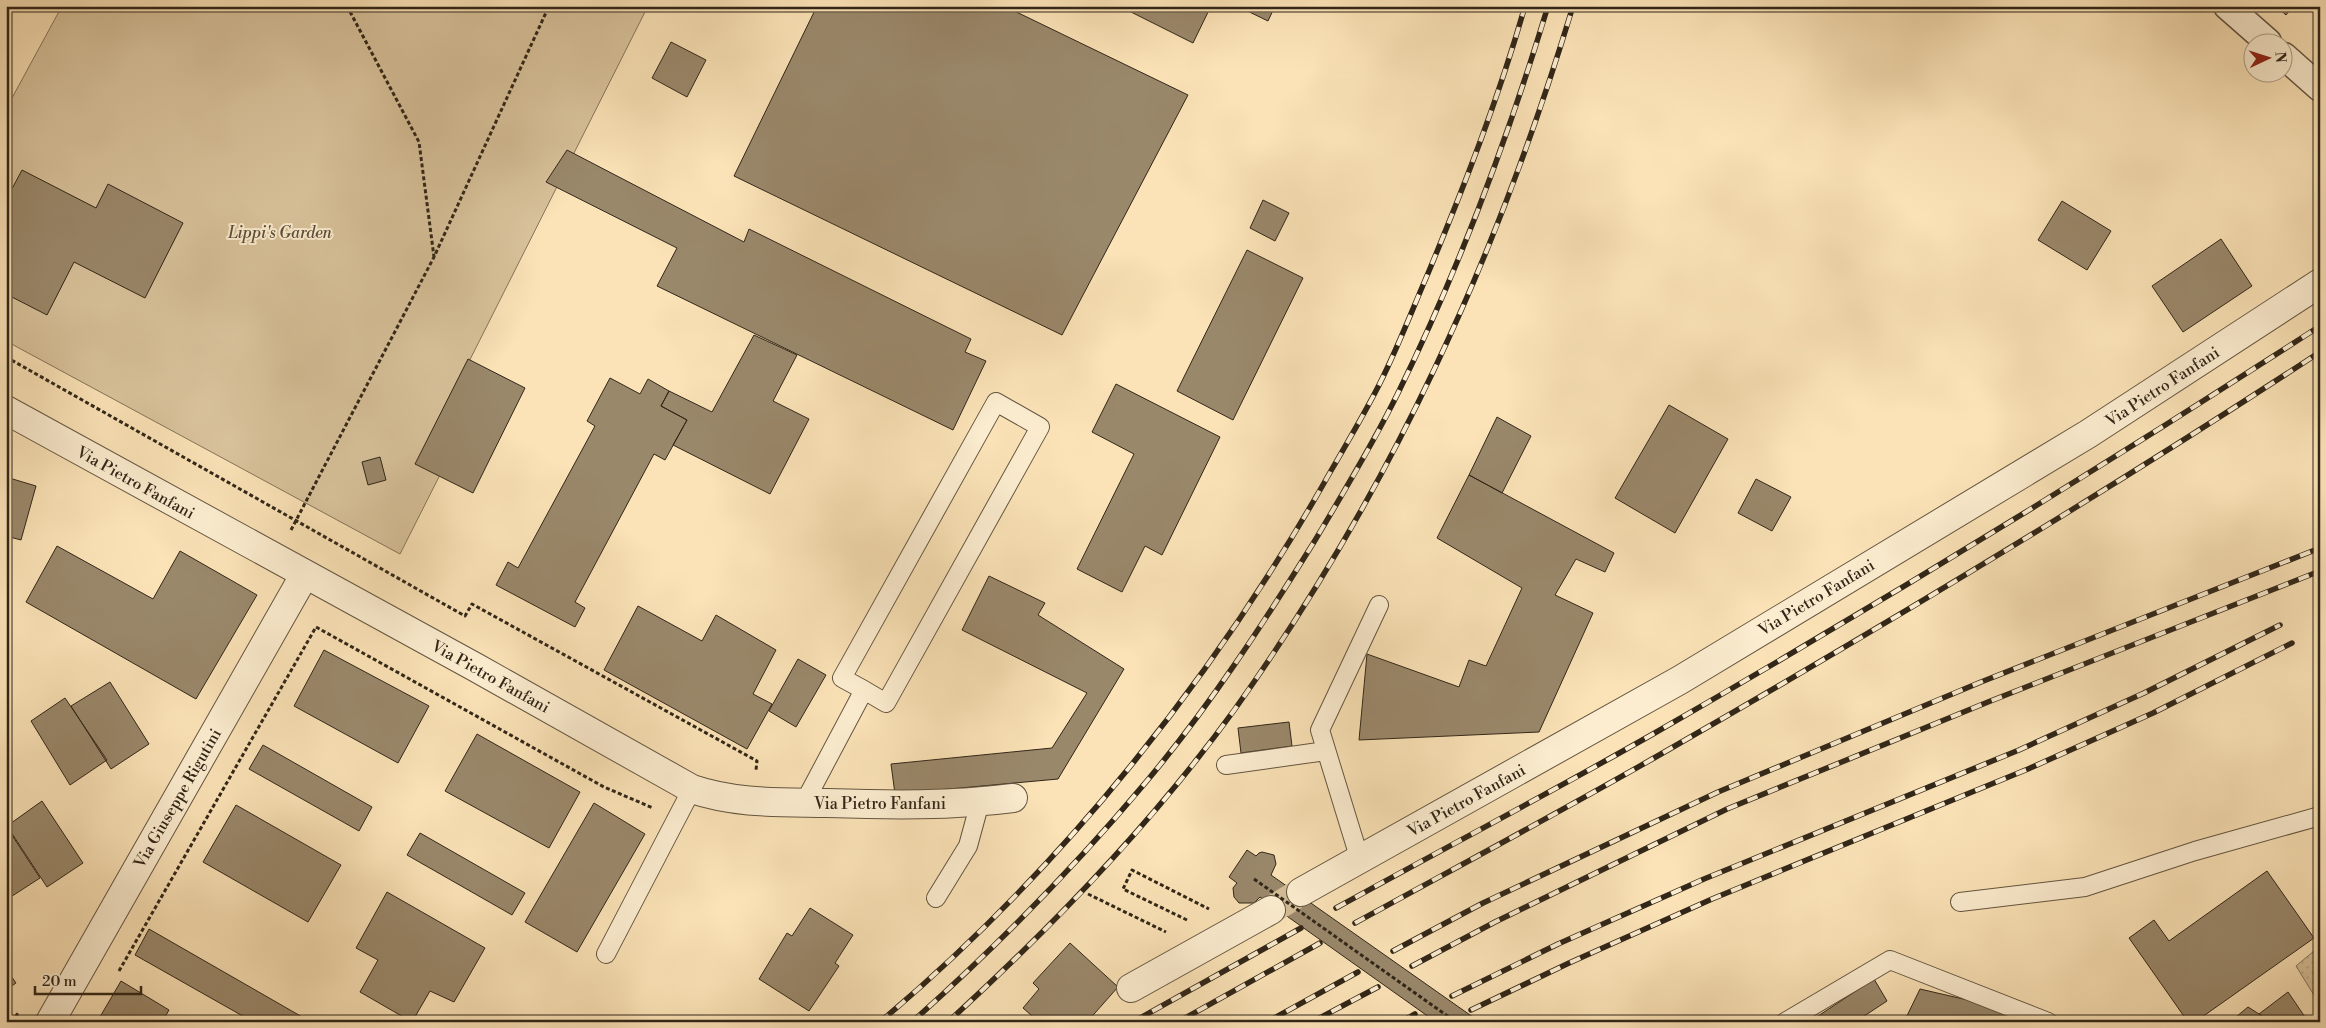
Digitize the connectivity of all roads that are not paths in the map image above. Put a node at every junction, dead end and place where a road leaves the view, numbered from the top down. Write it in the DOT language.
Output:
graph roads {
  1 [pos="2227,6"];
  2 [pos="2257,32"];
  3 [pos="2294,65"];
  4 [pos="2320,88"];
  5 [pos="2320,283"];
  6 [pos="6,410"];
  7 [pos="305,574"];
  8 [pos="1379,605"];
  9 [pos="864,690"];
  10 [pos="1326,751"];
  11 [pos="1226,765"];
  12 [pos="692,789"];
  13 [pos="1013,798"];
  14 [pos="980,802"];
  15 [pos="804,803"];
  16 [pos="2320,816"];
  17 [pos="1360,860"];
  18 [pos="1301,892"];
  19 [pos="936,898"];
  20 [pos="1960,902"];
  21 [pos="1270,910"];
  22 [pos="606,954"];
  23 [pos="1131,988"];
  24 [pos="50,1022"];
  25 [pos="1785,1022"];
  26 [pos="2048,1022"];
  1 -- 2 [label="street"];
  3 -- 4 [label="street"];
  5 -- 17 [label="street, Via Pietro Fanfani"];
  6 -- 7 [label="street, Via Pietro Fanfani"];
  7 -- 12 [label="street, Via Pietro Fanfani"];
  7 -- 24 [label="street, Via Giuseppe Rigutini"];
  8 -- 10 [label="lane"];
  9 -- 9 [label="lane"];
  9 -- 15 [label="lane"];
  10 -- 11 [label="lane"];
  10 -- 17 [label="lane"];
  12 -- 15 [label="street, Via Pietro Fanfani"];
  12 -- 22 [label="lane"];
  13 -- 14 [label="street, Via Pietro Fanfani"];
  14 -- 15 [label="street, Via Pietro Fanfani"];
  14 -- 19 [label="lane"];
  16 -- 20 [label="lane"];
  17 -- 18 [label="street, Via Pietro Fanfani"];
  21 -- 23 [label="street"];
  25 -- 26 [label="lane"];
}
